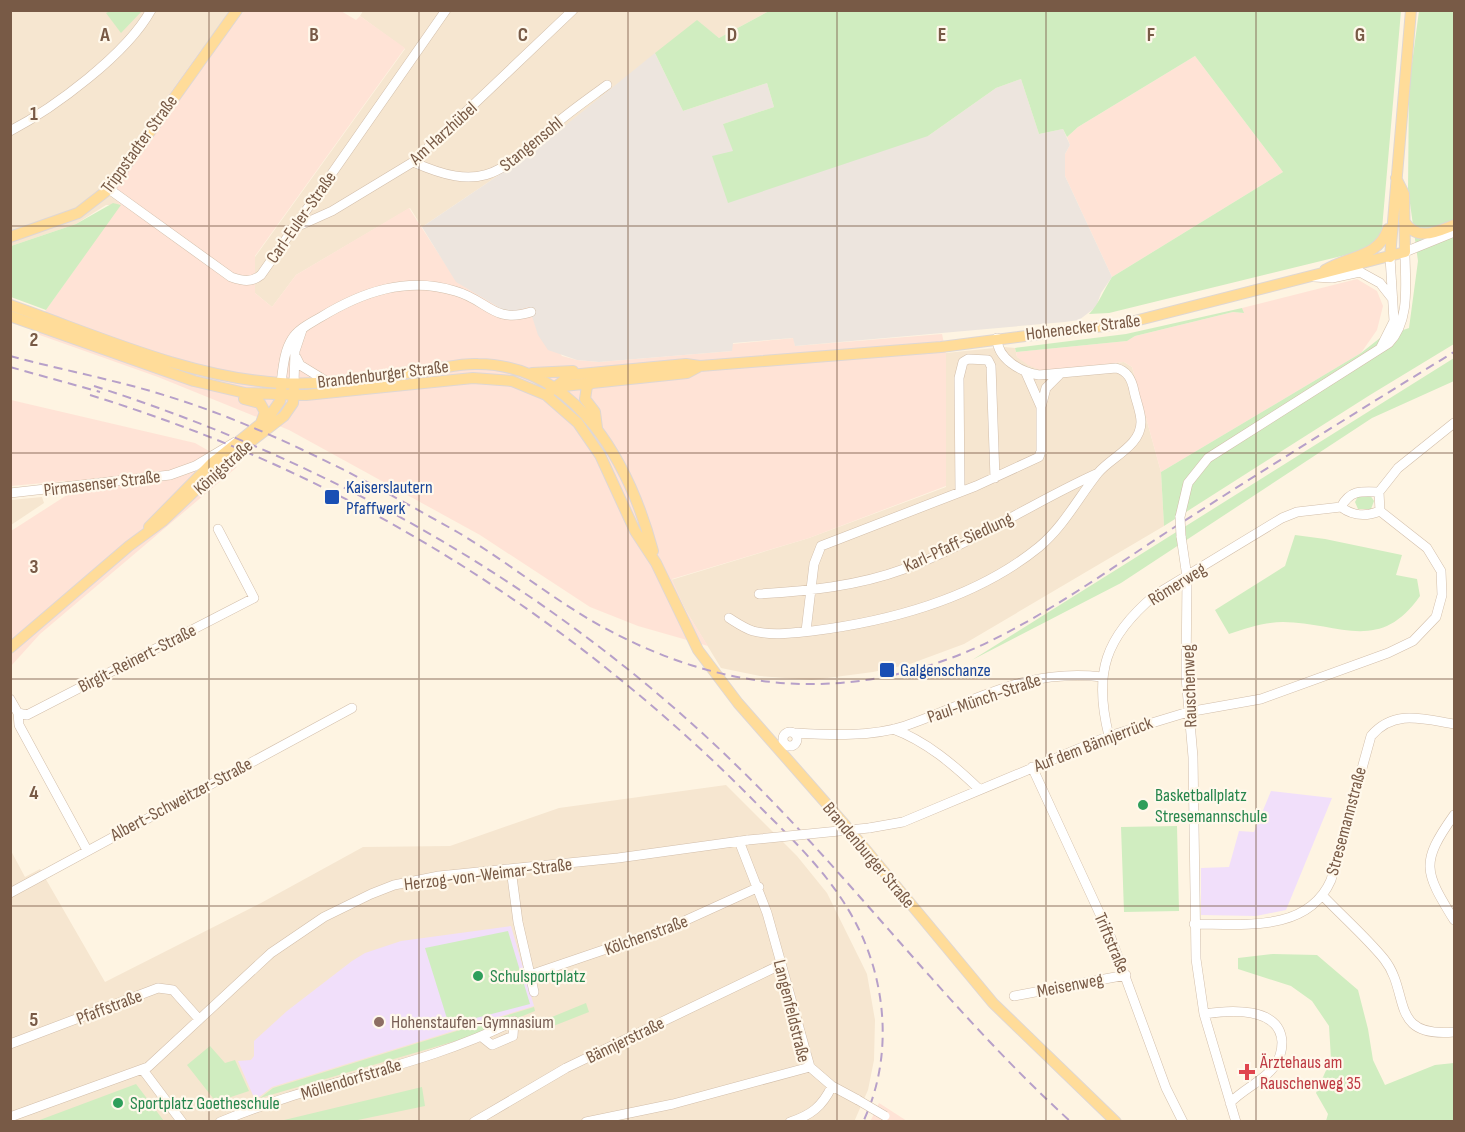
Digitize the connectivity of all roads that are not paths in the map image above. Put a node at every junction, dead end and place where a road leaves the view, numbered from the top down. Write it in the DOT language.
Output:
graph roads {
  1 [pos="151,10"];
  2 [pos="237,10"];
  3 [pos="446,10"];
  4 [pos="1411,10"];
  5 [pos="571,11"];
  6 [pos="607,85"];
  7 [pos="10,130"];
  8 [pos="412,162"];
  9 [pos="1396,178"];
  10 [pos="109,189"];
  11 [pos="1393,217"];
  12 [pos="1404,221"];
  13 [pos="1455,225"];
  14 [pos="294,228"];
  15 [pos="1455,232"];
  16 [pos="10,237"];
  17 [pos="1405,252"];
  18 [pos="1390,256"];
  19 [pos="1314,277"];
  20 [pos="1394,304"];
  21 [pos="10,305"];
  22 [pos="531,312"];
  23 [pos="10,316"];
  24 [pos="303,329"];
  25 [pos="997,338"];
  26 [pos="1380,349"];
  27 [pos="295,351"];
  28 [pos="529,372"];
  29 [pos="1026,373"];
  30 [pos="1060,374"];
  31 [pos="596,376"];
  32 [pos="326,381"];
  33 [pos="281,383"];
  34 [pos="294,383"];
  35 [pos="529,387"];
  36 [pos="555,387"];
  37 [pos="217,388"];
  38 [pos="546,395"];
  39 [pos="281,396"];
  40 [pos="294,396"];
  41 [pos="1041,407"];
  42 [pos="261,423"];
  43 [pos="1455,423"];
  44 [pos="597,428"];
  45 [pos="240,440"];
  46 [pos="1098,473"];
  47 [pos="170,475"];
  48 [pos="995,478"];
  49 [pos="192,489"];
  50 [pos="960,492"];
  51 [pos="1379,492"];
  52 [pos="10,493"];
  53 [pos="1341,507"];
  54 [pos="1380,511"];
  55 [pos="218,529"];
  56 [pos="656,563"];
  57 [pos="1187,577"];
  58 [pos="810,591"];
  59 [pos="759,594"];
  60 [pos="729,618"];
  61 [pos="806,631"];
  62 [pos="10,648"];
  63 [pos="1102,677"];
  64 [pos="10,699"];
  65 [pos="352,708"];
  66 [pos="1188,712"];
  67 [pos="18,713"];
  68 [pos="1455,724"];
  69 [pos="893,729"];
  70 [pos="796,733"];
  71 [pos="1109,736"];
  72 [pos="1032,767"];
  73 [pos="979,789"];
  74 [pos="1455,815"];
  75 [pos="744,841"];
  76 [pos="87,850"];
  77 [pos="511,869"];
  78 [pos="759,888"];
  79 [pos="10,893"];
  80 [pos="1323,896"];
  81 [pos="1455,920"];
  82 [pos="1194,924"];
  83 [pos="780,966"];
  84 [pos="530,975"];
  85 [pos="1126,975"];
  86 [pos="534,992"];
  87 [pos="1014,996"];
  88 [pos="1204,1014"];
  89 [pos="198,1018"];
  90 [pos="1455,1032"];
  91 [pos="482,1037"];
  92 [pos="10,1044"];
  93 [pos="810,1068"];
  94 [pos="143,1070"];
  95 [pos="832,1086"];
  96 [pos="1230,1103"];
  97 [pos="10,1117"];
  98 [pos="889,1119"];
  99 [pos="182,1122"];
  100 [pos="220,1122"];
  101 [pos="474,1122"];
  102 [pos="586,1122"];
  103 [pos="790,1122"];
  104 [pos="1116,1122"];
  105 [pos="1184,1122"];
  106 [pos="1236,1122"];
  1 -- 7 [label="street"];
  2 -- 10 [label="main road, Trippstadter Straße"];
  3 -- 14 [label="street, Carl-Euler-Straße"];
  4 -- 9 [label="main road"];
  5 -- 8 [label="street, Am Harzhübel"];
  6 -- 8 [label="street, Stangensohl"];
  8 -- 14 [label="street, Am Harzhübel"];
  9 -- 11 [label="main road"];
  9 -- 12 [label="main road"];
  10 -- 14 [label="street, Carl-Euler-Straße"];
  10 -- 16 [label="main road, Trippstadter Straße"];
  11 -- 18 [label="main road"];
  11 -- 19 [label="main road"];
  12 -- 13 [label="main road"];
  12 -- 17 [label="main road"];
  15 -- 17 [label="street, Hohenecker Straße"];
  17 -- 18 [label="main road, Hohenecker Straße"];
  17 -- 26 [label="street, Rauschenweg"];
  18 -- 19 [label="main road, Hohenecker Straße"];
  18 -- 20 [label="street"];
  19 -- 20 [label="street"];
  19 -- 25 [label="main road, Hohenecker Straße"];
  20 -- 26 [label="street"];
  21 -- 33 [label="main road, Brandenburger Straße"];
  22 -- 24 [label="street"];
  23 -- 37 [label="main road, Brandenburger Straße"];
  24 -- 27 [label="street"];
  24 -- 33 [label="street"];
  25 -- 29 [label="street"];
  25 -- 31 [label="main road, Hohenecker Straße"];
  26 -- 57 [label="street, Rauschenweg, bridge"];
  27 -- 32 [label="street"];
  27 -- 34 [label="street"];
  28 -- 31 [label="main road, Hohenecker Straße"];
  28 -- 32 [label="main road, Brandenburger Straße"];
  28 -- 36 [label="main road, Brandenburger Straße"];
  29 -- 30 [label="street, Karl-Pfaff-Siedlung"];
  29 -- 41 [label="street"];
  30 -- 41 [label="street"];
  30 -- 46 [label="street, Karl-Pfaff-Siedlung"];
  31 -- 36 [label="main road, Hohenecker Straße"];
  31 -- 44 [label="main road"];
  32 -- 34 [label="main road, Brandenburger Straße"];
  33 -- 34 [label="main road, Brandenburger Straße"];
  33 -- 39 [label="main road"];
  34 -- 40 [label="main road"];
  35 -- 36 [label="main road"];
  35 -- 38 [label="main road, Brandenburger Straße"];
  35 -- 40 [label="main road, Brandenburger Straße"];
  36 -- 38 [label="main road"];
  36 -- 44 [label="main road, Brandenburger Straße"];
  37 -- 39 [label="main road, Brandenburger Straße"];
  37 -- 42 [label="main road"];
  38 -- 56 [label="main road, Brandenburger Straße"];
  39 -- 40 [label="main road, Brandenburger Straße"];
  39 -- 42 [label="main road, Königstraße"];
  40 -- 49 [label="main road, Königstraße"];
  41 -- 48 [label="street"];
  42 -- 45 [label="main road, Königstraße"];
  43 -- 51 [label="street"];
  44 -- 56 [label="main road, Brandenburger Straße"];
  45 -- 47 [label="street"];
  45 -- 49 [label="main road, Königstraße"];
  46 -- 58 [label="street, Karl-Pfaff-Siedlung"];
  46 -- 61 [label="street, Karl-Pfaff-Siedlung"];
  47 -- 49 [label="street, Pirmasenser Straße"];
  47 -- 52 [label="street, Pirmasenser Straße"];
  48 -- 50 [label="street"];
  48 -- 50 [label="street"];
  49 -- 62 [label="main road, Königstraße"];
  50 -- 58 [label="street"];
  51 -- 53 [label="street"];
  51 -- 54 [label="street"];
  53 -- 54 [label="street"];
  53 -- 57 [label="street, Römerweg"];
  54 -- 66 [label="street, Auf dem Bännjerrück"];
  55 -- 67 [label="street, Birgit-Reinert-Straße"];
  56 -- 104 [label="main road, Brandenburger Straße"];
  57 -- 63 [label="street, Römerweg"];
  57 -- 66 [label="street, Rauschenweg"];
  58 -- 59 [label="street, Karl-Pfaff-Siedlung"];
  58 -- 61 [label="street"];
  60 -- 61 [label="street, Karl-Pfaff-Siedlung"];
  63 -- 69 [label="street, Paul-Münch-Straße"];
  63 -- 71 [label="street, Römerweg"];
  64 -- 67 [label="street"];
  65 -- 76 [label="street, Albert-Schweitzer-Straße"];
  66 -- 71 [label="street, Auf dem Bännjerrück"];
  66 -- 82 [label="street, Rauschenweg"];
  67 -- 76 [label="street"];
  68 -- 80 [label="street, Stresemannstraße"];
  69 -- 70 [label="street, Paul-Münch-Straße"];
  69 -- 73 [label="street"];
  71 -- 72 [label="street, Auf dem Bännjerrück"];
  72 -- 73 [label="street, Auf dem Bännjerrück"];
  72 -- 85 [label="street, Triftstraße"];
  73 -- 75 [label="street, Auf dem Bännjerrück, bridge"];
  74 -- 81 [label="street"];
  75 -- 77 [label="street, Herzog-von-Weimar-Straße"];
  75 -- 78 [label="street, Langenfeldstraße"];
  76 -- 79 [label="street, Albert-Schweitzer-Straße"];
  77 -- 84 [label="street"];
  77 -- 89 [label="street, Herzog-von-Weimar-Straße"];
  78 -- 83 [label="street, Langenfeldstraße"];
  78 -- 84 [label="street, Kölchenstraße"];
  80 -- 82 [label="street, Stresemannstraße"];
  80 -- 90 [label="street"];
  82 -- 88 [label="street, Rauschenweg"];
  83 -- 93 [label="street, Langenfeldstraße"];
  83 -- 101 [label="street, Bännjerstraße"];
  84 -- 86 [label="street"];
  85 -- 87 [label="street, Meisenweg"];
  85 -- 105 [label="street, Triftstraße"];
  88 -- 96 [label="street, Rauschenweg"];
  88 -- 96 [label="street"];
  89 -- 92 [label="street, Pfaffstraße"];
  89 -- 94 [label="street, Herzog-von-Weimar-Straße"];
  91 -- 100 [label="street, Möllendorfstraße"];
  93 -- 95 [label="street"];
  93 -- 102 [label="street, Langenfeldstraße"];
  94 -- 97 [label="street, Herzog-von-Weimar-Straße"];
  94 -- 99 [label="street"];
  95 -- 98 [label="street, bridge"];
  95 -- 103 [label="street"];
  96 -- 106 [label="street, Rauschenweg"];
}
